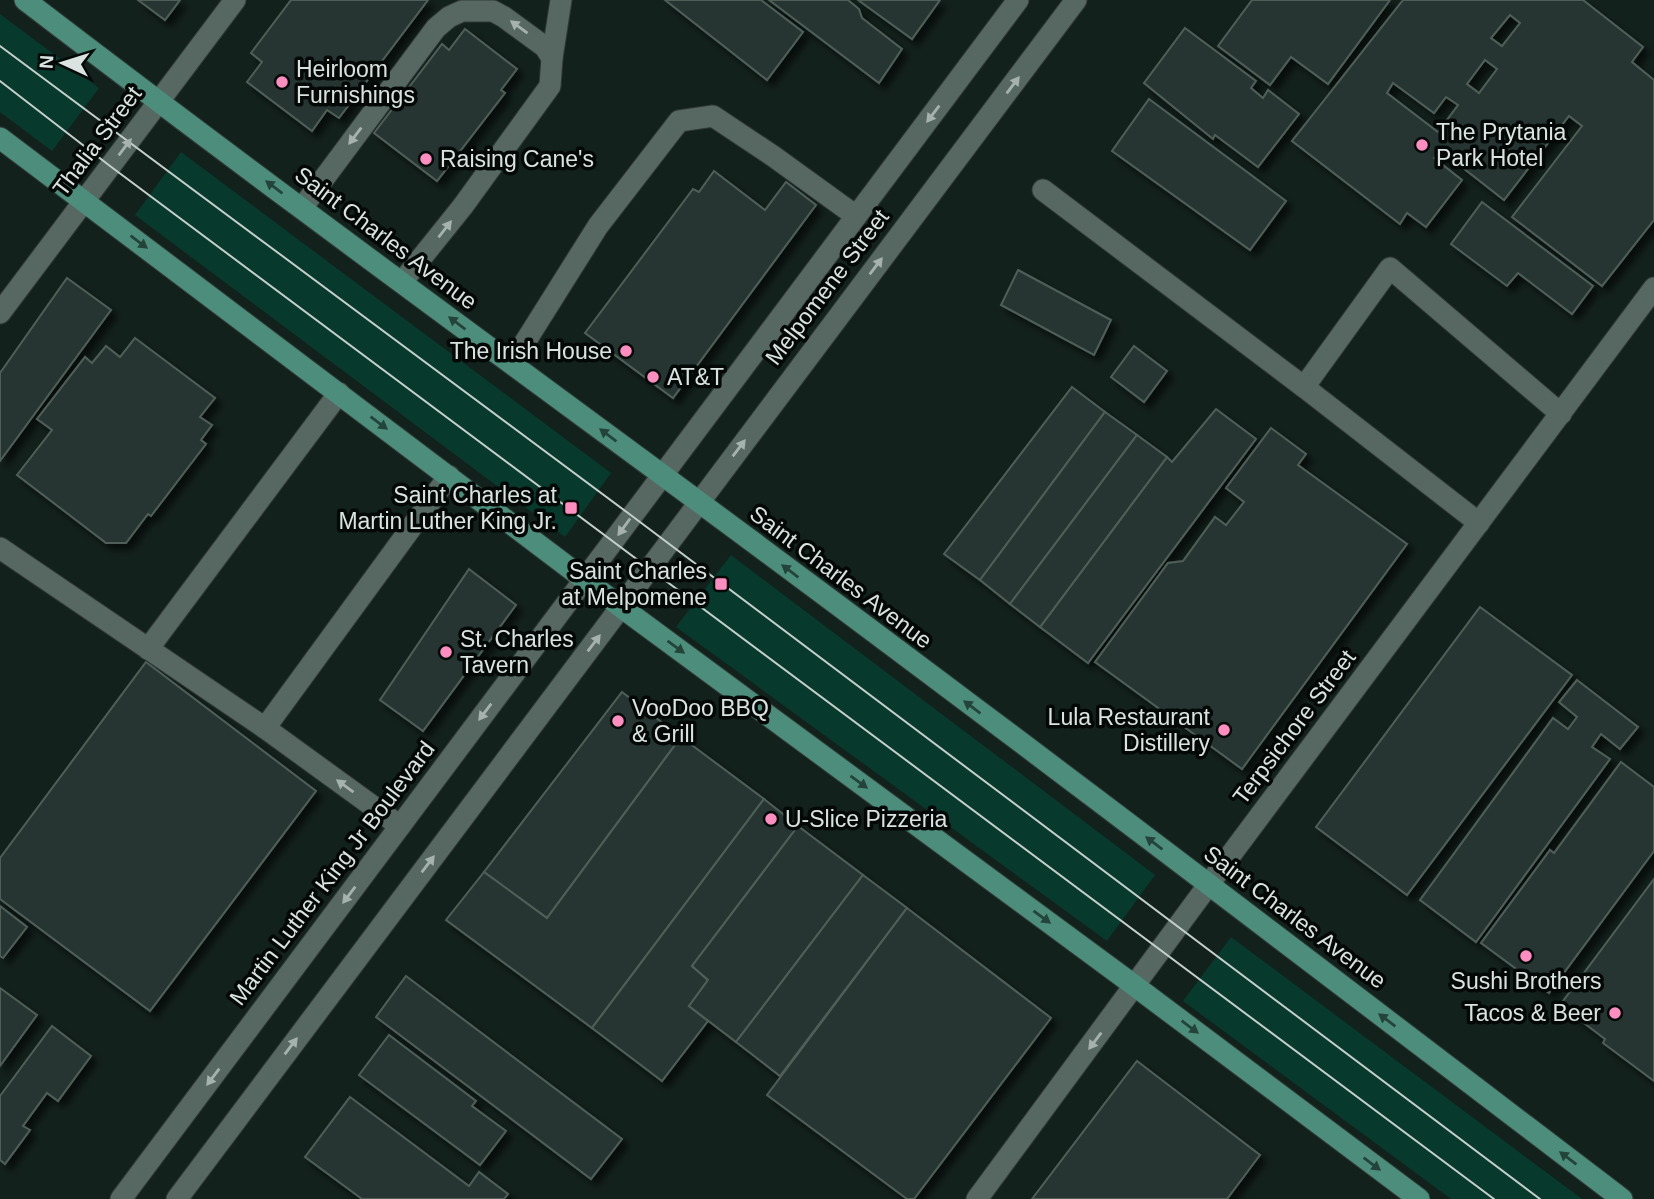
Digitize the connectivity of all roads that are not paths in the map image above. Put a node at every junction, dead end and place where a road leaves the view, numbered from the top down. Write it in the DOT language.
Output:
graph roads {
  1 [pos="25,0"];
  2 [pos="235,0"];
  3 [pos="561,0"];
  4 [pos="1018,0"];
  5 [pos="1076,0"];
  6 [pos="552,58"];
  7 [pos="159,102"];
  8 [pos="0,138"];
  9 [pos="1043,190"];
  10 [pos="84,202"];
  11 [pos="302,208"];
  12 [pos="856,216"];
  13 [pos="402,282"];
  14 [pos="1654,288"];
  15 [pos="0,313"];
  16 [pos="512,363"];
  17 [pos="1304,387"];
  18 [pos="339,393"];
  19 [pos="1561,414"];
  20 [pos="663,475"];
  21 [pos="449,476"];
  22 [pos="699,503"];
  23 [pos="1479,523"];
  24 [pos="0,548"];
  25 [pos="585,579"];
  26 [pos="621,607"];
  27 [pos="148,649"];
  28 [pos="265,728"];
  29 [pos="400,826"];
  30 [pos="1209,884"];
  31 [pos="1135,986"];
  32 [pos="121,1199"];
  33 [pos="177,1199"];
  34 [pos="977,1199"];
  35 [pos="1419,1199"];
  36 [pos="1622,1199"];
  1 -- 7 [label="main road, Saint Charles Avenue"];
  2 -- 7 [label="street, Thalia Street"];
  3 -- 6 [label="street"];
  4 -- 12 [label="street, Melpomene Street, one-way"];
  22 -- 5 [label="street, Melpomene Street, one-way"];
  6 -- 11 [label="street, one-way"];
  13 -- 6 [label="street, one-way"];
  10 -- 7 [label="street, Thalia Street, one-way"];
  11 -- 7 [label="main road, Saint Charles Avenue, one-way"];
  8 -- 10 [label="main road"];
  9 -- 17 [label="street"];
  10 -- 15 [label="street, Thalia Street"];
  10 -- 18 [label="main road, one-way"];
  11 -- 13 [label="main road, Saint Charles Avenue"];
  12 -- 16 [label="street"];
  12 -- 20 [label="street, Melpomene Street"];
  16 -- 13 [label="main road, Saint Charles Avenue, one-way"];
  14 -- 19 [label="street, Terpsichore Street"];
  20 -- 16 [label="main road, Saint Charles Avenue, one-way"];
  17 -- 19 [label="street"];
  17 -- 23 [label="street"];
  18 -- 21 [label="main road, one-way"];
  18 -- 27 [label="street"];
  19 -- 23 [label="street, Terpsichore Street"];
  20 -- 22 [label="main road, Saint Charles Avenue"];
  20 -- 25 [label="street, Melpomene Street, one-way"];
  21 -- 25 [label="main road"];
  21 -- 28 [label="street"];
  22 -- 26 [label="street, Melpomene Street"];
  30 -- 22 [label="main road, Saint Charles Avenue, one-way"];
  23 -- 30 [label="street, Terpsichore Street"];
  24 -- 27 [label="street"];
  25 -- 26 [label="main road"];
  25 -- 29 [label="street, Martin Luther King Jr Boulevard, one-way"];
  26 -- 31 [label="main road, one-way"];
  33 -- 26 [label="street, one-way"];
  27 -- 28 [label="street"];
  29 -- 28 [label="street, one-way"];
  29 -- 32 [label="street, Martin Luther King Jr Boulevard, one-way"];
  30 -- 31 [label="street, Terpsichore Street"];
  36 -- 30 [label="main road, Saint Charles Avenue, one-way"];
  31 -- 34 [label="street, Terpsichore Street, one-way"];
  31 -- 35 [label="main road, one-way"];
}
